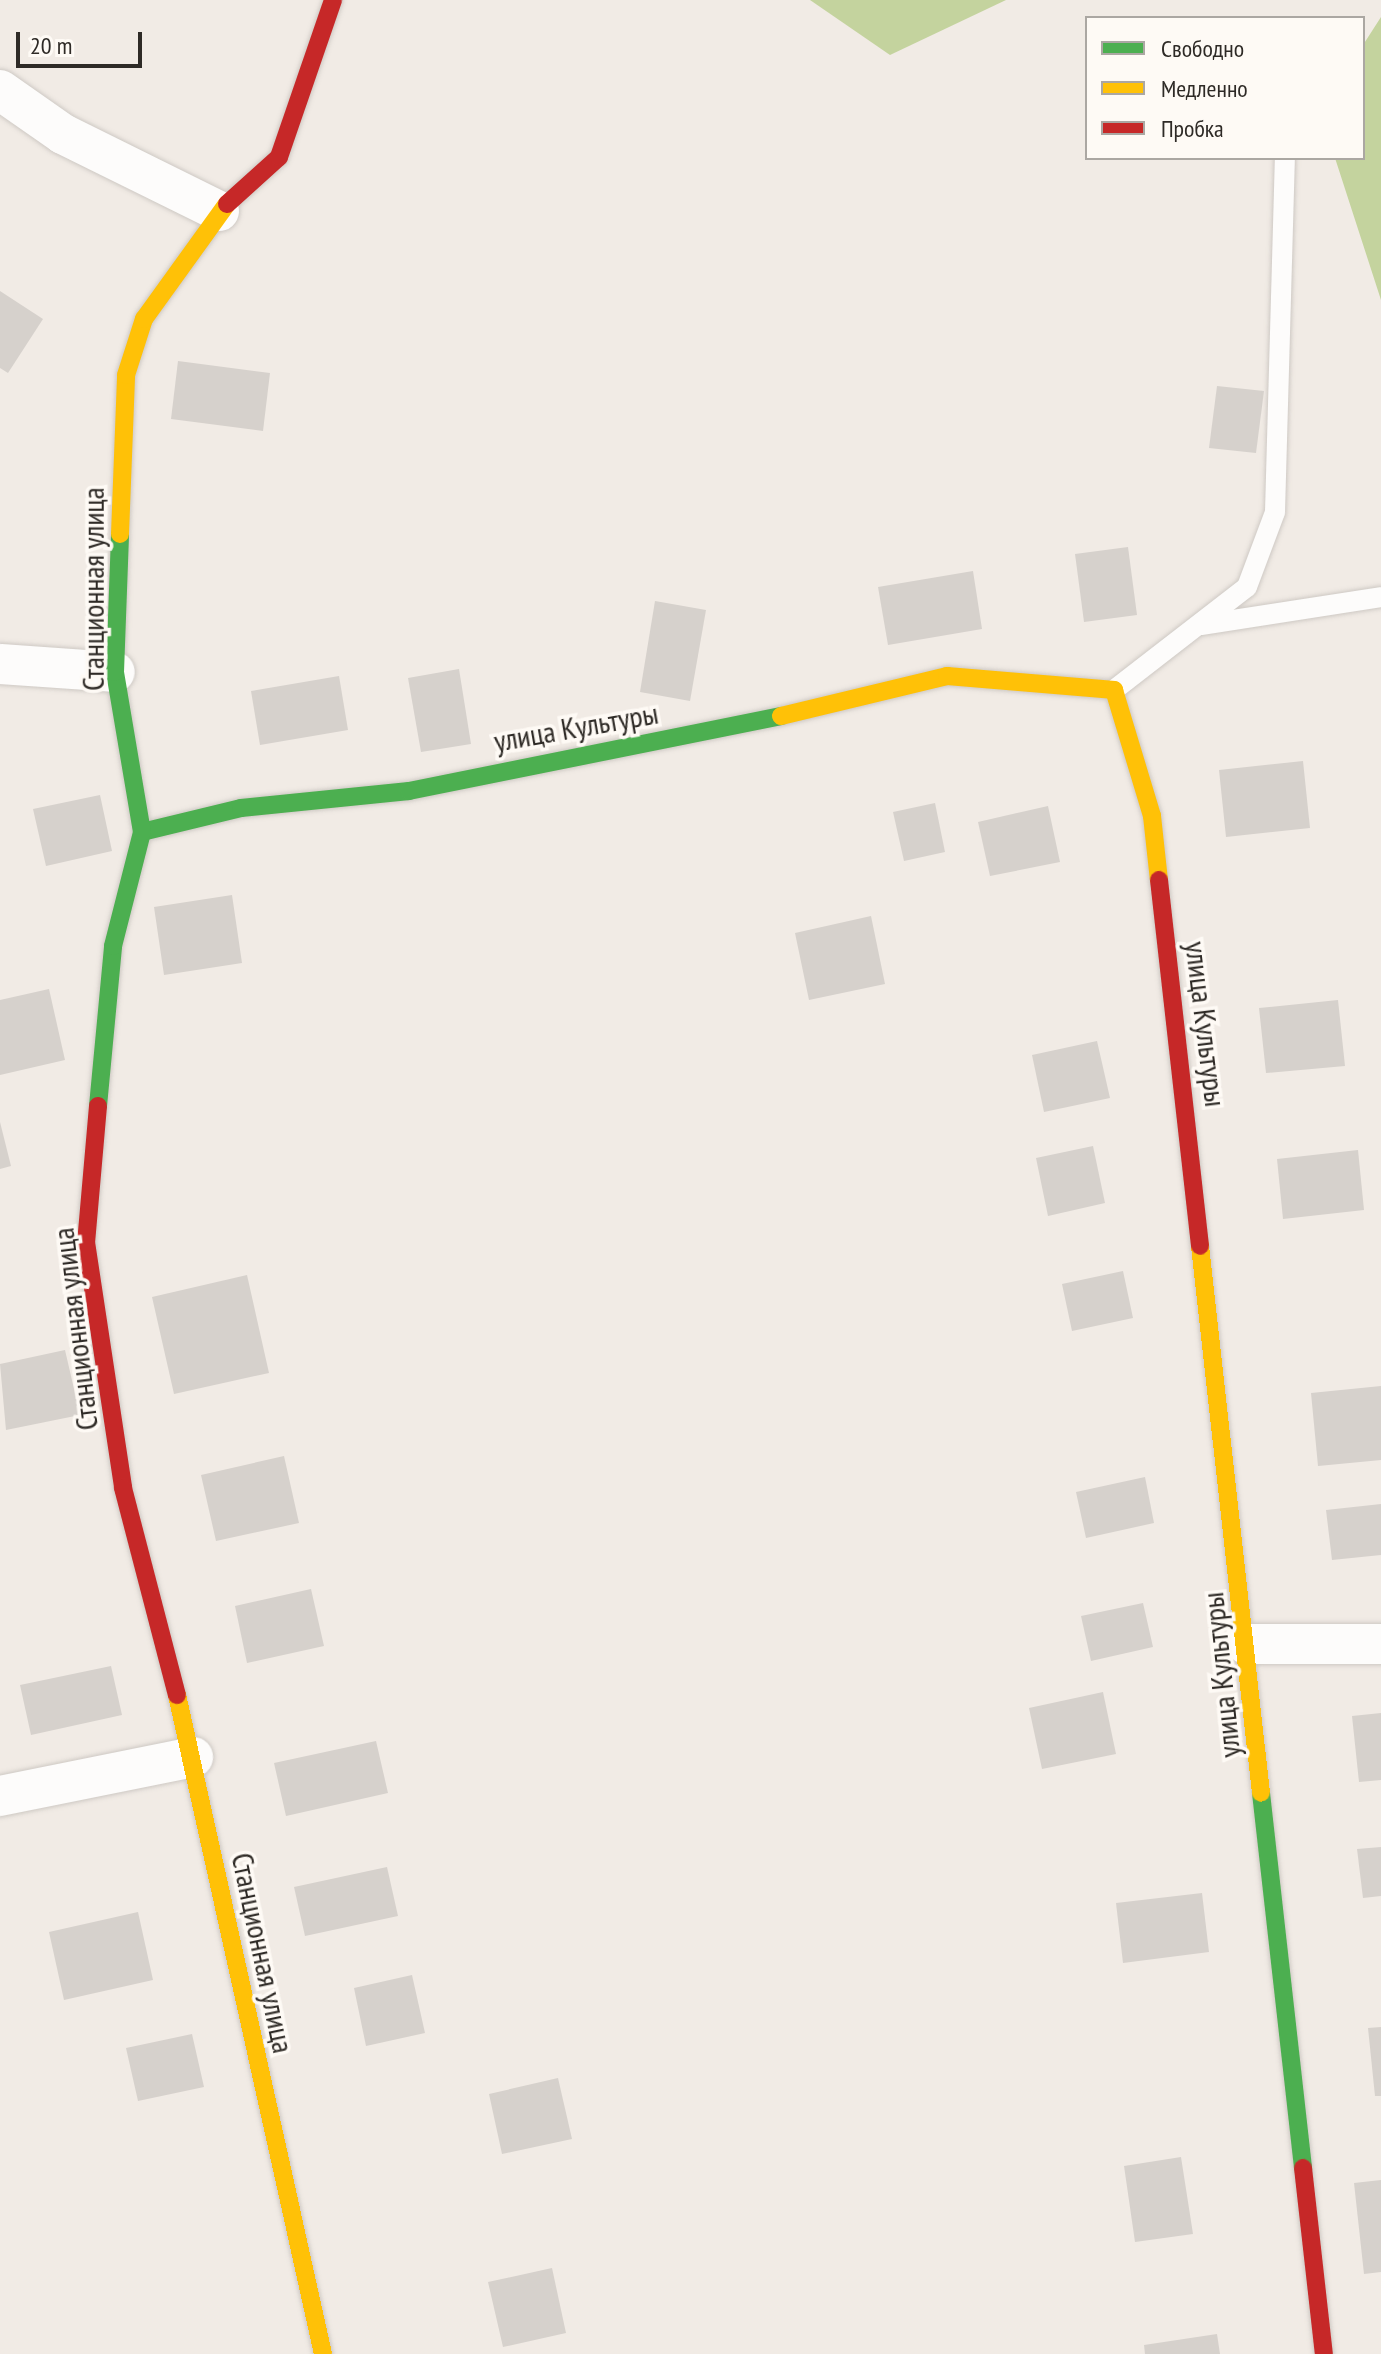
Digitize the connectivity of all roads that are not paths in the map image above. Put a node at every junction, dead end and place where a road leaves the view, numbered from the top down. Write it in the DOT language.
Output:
graph roads {
  1 [pos="333,0"];
  2 [pos="0,90"];
  3 [pos="1285,160"];
  4 [pos="219,211"];
  5 [pos="1381,597"];
  6 [pos="1197,626"];
  7 [pos="0,664"];
  8 [pos="115,672"];
  9 [pos="1114,690"];
  10 [pos="142,832"];
  11 [pos="1246,1644"];
  12 [pos="1381,1644"];
  13 [pos="193,1757"];
  14 [pos="0,1796"];
  15 [pos="323,2354"];
  16 [pos="1324,2354"];
  1 -- 4 [label="street, Станционная улица"];
  2 -- 4 [label="street"];
  3 -- 6 [label="lane"];
  4 -- 8 [label="street, Станционная улица"];
  5 -- 6 [label="lane"];
  6 -- 9 [label="lane"];
  7 -- 8 [label="street"];
  8 -- 10 [label="street, Станционная улица"];
  9 -- 10 [label="street, улица Культуры"];
  9 -- 11 [label="street, улица Культуры"];
  10 -- 13 [label="street, Станционная улица"];
  11 -- 12 [label="street"];
  11 -- 16 [label="street, улица Культуры"];
  13 -- 14 [label="street"];
  13 -- 15 [label="street, Станционная улица"];
}
